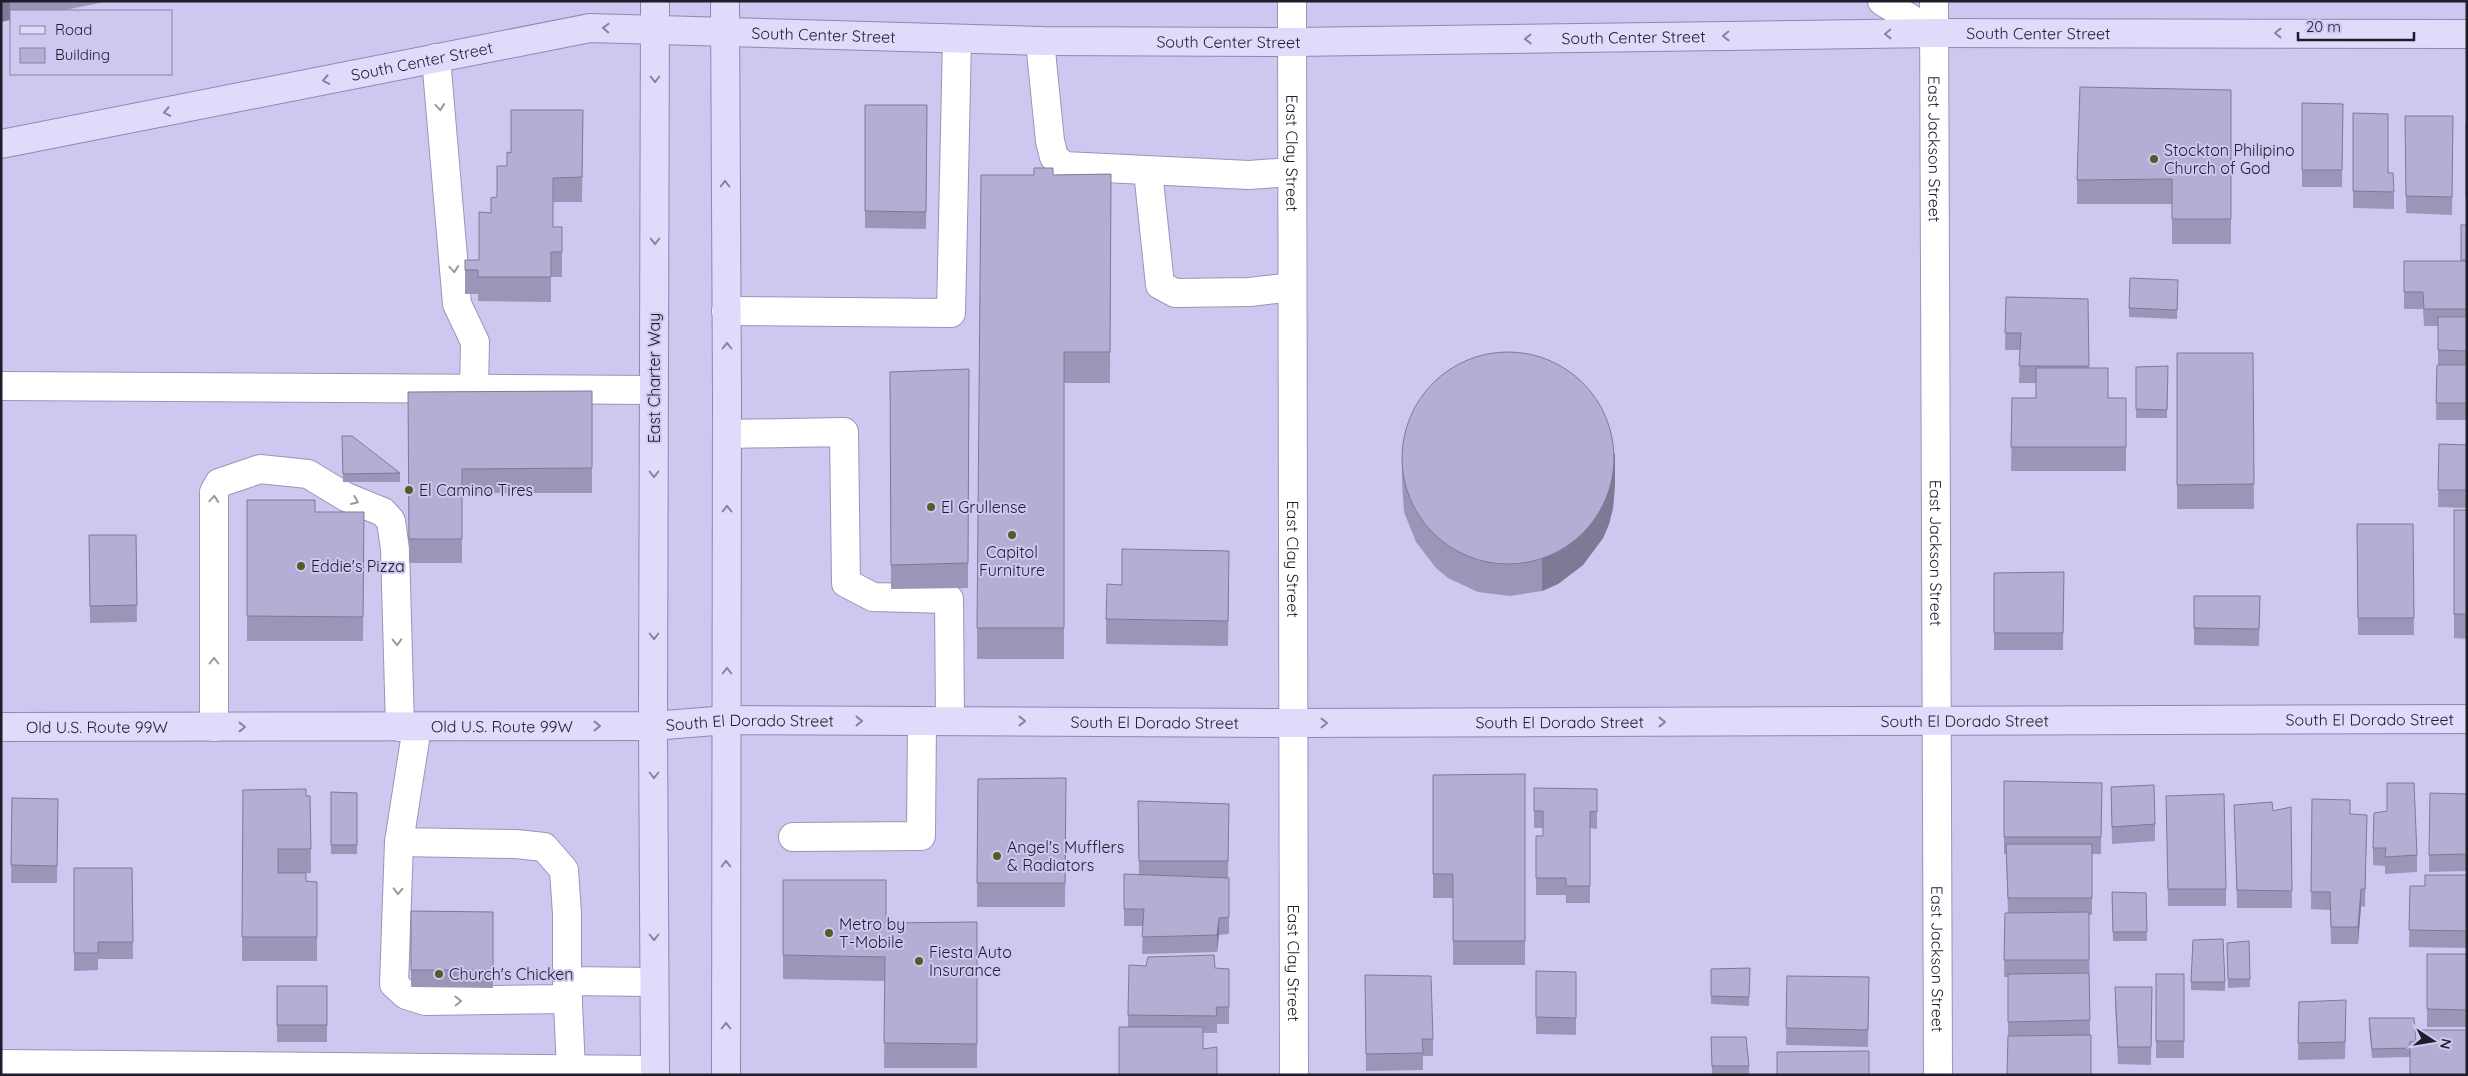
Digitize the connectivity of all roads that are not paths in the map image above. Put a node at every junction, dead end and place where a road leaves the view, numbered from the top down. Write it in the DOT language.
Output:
graph roads {
  1 [pos="655,1"];
  2 [pos="725,1"];
  3 [pos="1292,1"];
  4 [pos="1882,1"];
  5 [pos="1934,1"];
  6 [pos="655,30"];
  7 [pos="725,33"];
  8 [pos="1934,33"];
  9 [pos="2467,34"];
  10 [pos="957,38"];
  11 [pos="1040,41"];
  12 [pos="1292,42"];
  13 [pos="436,58"];
  14 [pos="1,144"];
  15 [pos="1148,171"];
  16 [pos="1292,172"];
  17 [pos="1292,287"];
  18 [pos="726,311"];
  19 [pos="1,386"];
  20 [pos="474,388"];
  21 [pos="654,390"];
  22 [pos="727,434"];
  23 [pos="2467,719"];
  24 [pos="727,720"];
  25 [pos="922,721"];
  26 [pos="950,721"];
  27 [pos="1937,721"];
  28 [pos="1292,723"];
  29 [pos="653,726"];
  30 [pos="1,727"];
  31 [pos="214,727"];
  32 [pos="408,727"];
  33 [pos="792,837"];
  34 [pos="400,842"];
  35 [pos="654,982"];
  36 [pos="567,990"];
  37 [pos="1,1064"];
  38 [pos="419,1072"];
  39 [pos="573,1072"];
  40 [pos="655,1072"];
  41 [pos="726,1075"];
  42 [pos="1294,1075"];
  43 [pos="1938,1075"];
  1 -- 6 [label="main road, East Charter Way"];
  2 -- 7 [label="main road"];
  3 -- 12 [label="street, East Clay Street"];
  4 -- 8 [label="street"];
  5 -- 8 [label="street, East Jackson Street"];
  6 -- 7 [label="main road, South Center Street"];
  6 -- 13 [label="main road, South Center Street, one-way"];
  6 -- 21 [label="main road, East Charter Way, one-way"];
  7 -- 10 [label="main road, South Center Street"];
  18 -- 7 [label="main road, one-way"];
  9 -- 8 [label="main road, South Center Street, one-way"];
  8 -- 12 [label="main road, South Center Street, one-way"];
  8 -- 27 [label="street, East Jackson Street"];
  10 -- 11 [label="main road, South Center Street"];
  10 -- 18 [label="street"];
  11 -- 12 [label="main road, South Center Street"];
  11 -- 15 [label="street"];
  12 -- 16 [label="street, East Clay Street"];
  13 -- 14 [label="main road, South Center Street, one-way"];
  13 -- 20 [label="street, one-way"];
  15 -- 16 [label="street"];
  15 -- 17 [label="street"];
  16 -- 17 [label="street, East Clay Street"];
  17 -- 28 [label="street, East Clay Street"];
  22 -- 18 [label="main road, one-way"];
  19 -- 20 [label="street"];
  20 -- 21 [label="street"];
  21 -- 29 [label="main road, East Charter Way, one-way"];
  24 -- 22 [label="main road, one-way"];
  22 -- 26 [label="street"];
  23 -- 27 [label="main road, South El Dorado Street"];
  24 -- 25 [label="main road, South El Dorado Street, one-way"];
  24 -- 29 [label="main road, South El Dorado Street"];
  41 -- 24 [label="main road, one-way"];
  25 -- 26 [label="main road, South El Dorado Street"];
  25 -- 33 [label="street"];
  26 -- 28 [label="main road, South El Dorado Street, one-way"];
  28 -- 27 [label="main road, South El Dorado Street, one-way"];
  27 -- 43 [label="street, East Jackson Street"];
  28 -- 42 [label="street, East Clay Street"];
  32 -- 29 [label="main road, Old U.S. Route 99W, one-way"];
  29 -- 35 [label="main road, one-way"];
  30 -- 31 [label="main road, Old U.S. Route 99W"];
  31 -- 32 [label="main road, Old U.S. Route 99W, one-way"];
  31 -- 32 [label="street, one-way"];
  32 -- 34 [label="street"];
  34 -- 36 [label="street"];
  34 -- 36 [label="street, one-way"];
  35 -- 36 [label="street"];
  35 -- 40 [label="main road"];
  36 -- 39 [label="street"];
  37 -- 38 [label="street"];
  38 -- 39 [label="street"];
  39 -- 40 [label="street"];
}
